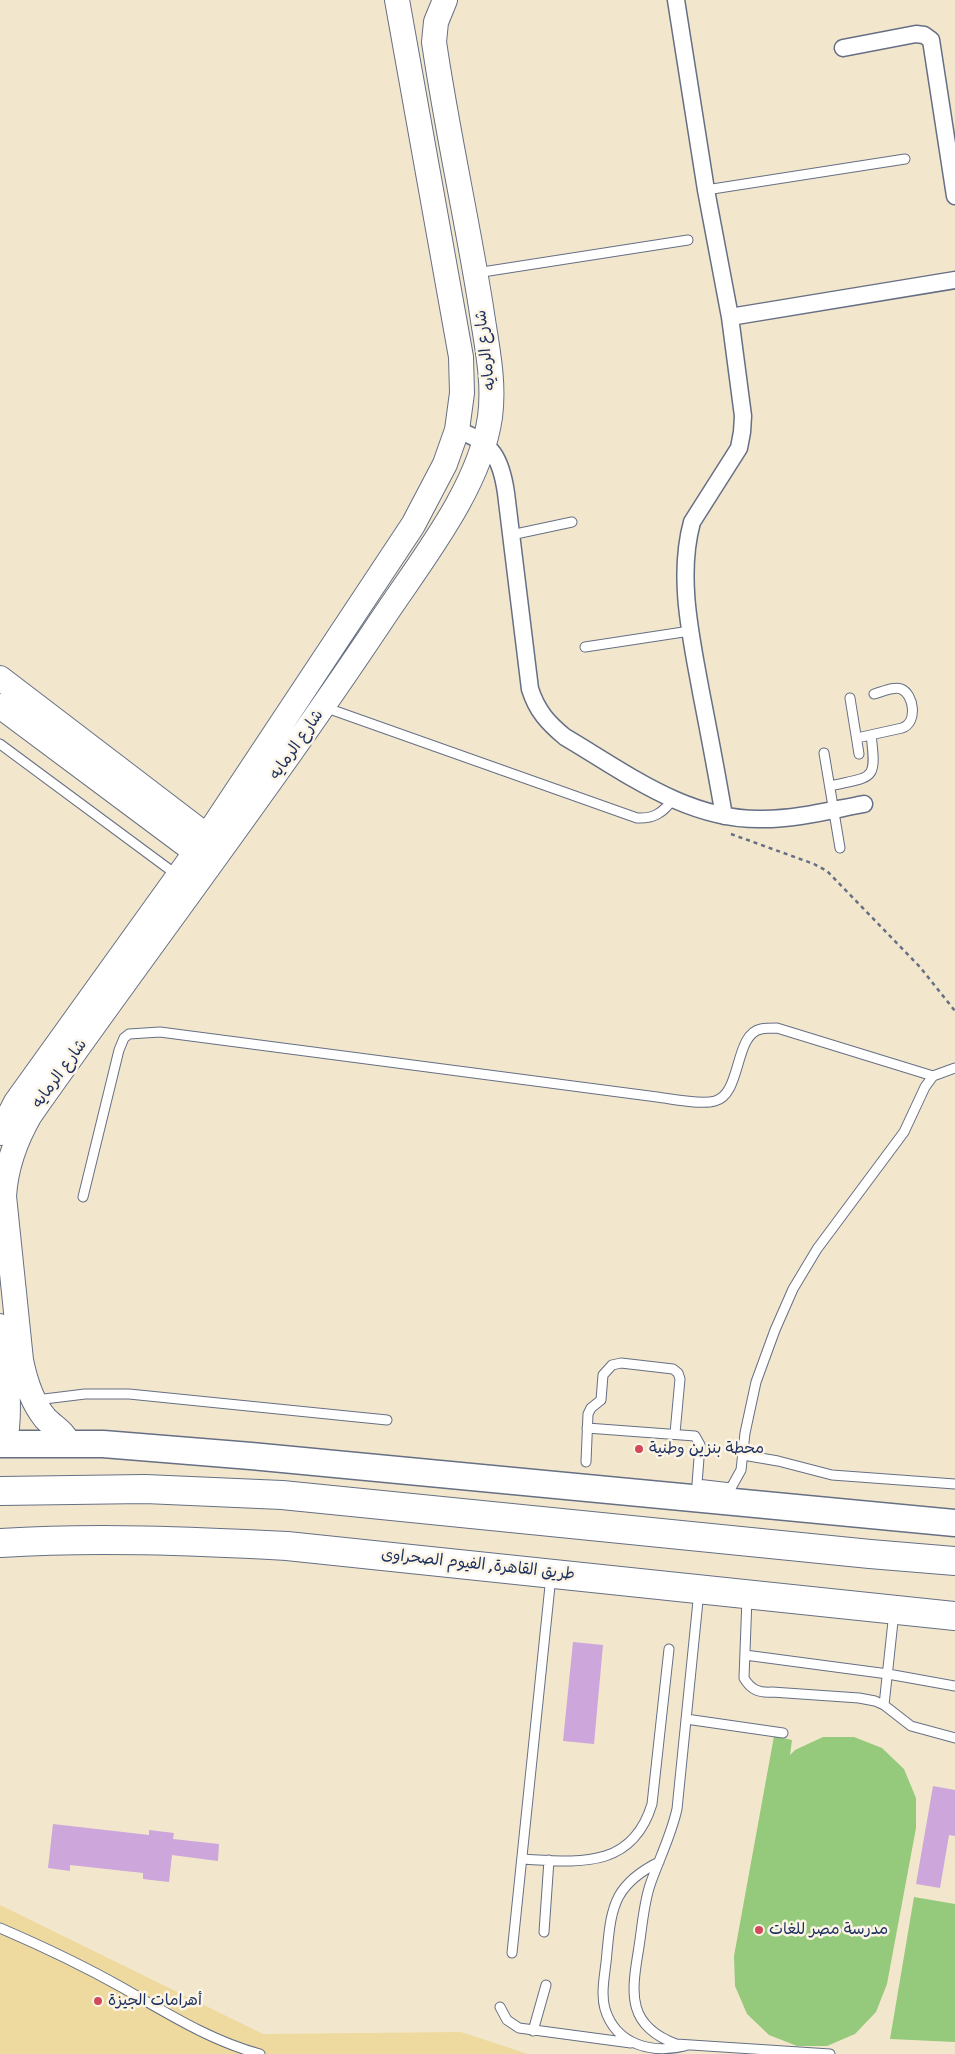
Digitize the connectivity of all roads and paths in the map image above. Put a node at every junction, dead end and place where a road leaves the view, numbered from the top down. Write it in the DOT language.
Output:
graph roads {
  1 [pos="676,0"];
  2 [pos="397,2"];
  3 [pos="442,6"];
  4 [pos="843,48"];
  5 [pos="951,158"];
  6 [pos="905,159"];
  7 [pos="706,190"];
  8 [pos="955,196"];
  9 [pos="688,240"];
  10 [pos="475,272"];
  11 [pos="955,280"];
  12 [pos="730,316"];
  13 [pos="457,430"];
  14 [pos="484,444"];
  15 [pos="572,522"];
  16 [pos="511,536"];
  17 [pos="690,631"];
  18 [pos="585,647"];
  19 [pos="0,678"];
  20 [pos="874,694"];
  21 [pos="850,698"];
  22 [pos="0,706"];
  23 [pos="324,707"];
  24 [pos="871,735"];
  25 [pos="857,738"];
  26 [pos="0,744"];
  27 [pos="824,753"];
  28 [pos="860,754"];
  29 [pos="830,786"];
  30 [pos="672,800"];
  31 [pos="864,804"];
  32 [pos="834,810"];
  33 [pos="724,816"];
  34 [pos="840,848"];
  35 [pos="210,850"];
  36 [pos="187,882"];
  37 [pos="955,1011"];
  38 [pos="955,1068"];
  39 [pos="933,1076"];
  40 [pos="0,1133"];
  41 [pos="83,1197"];
  42 [pos="0,1326"];
  43 [pos="34,1400"];
  44 [pos="387,1420"];
  45 [pos="587,1428"];
  46 [pos="675,1433"];
  47 [pos="3,1444"];
  48 [pos="68,1444"];
  49 [pos="743,1454"];
  50 [pos="586,1462"];
  51 [pos="955,1484"];
  52 [pos="0,1491"];
  53 [pos="729,1495"];
  54 [pos="955,1523"];
  55 [pos="0,1544"];
  56 [pos="955,1561"];
  57 [pos="551,1572"];
  58 [pos="699,1588"];
  59 [pos="747,1593"];
  60 [pos="894,1610"];
  61 [pos="955,1616"];
  62 [pos="669,1649"];
  63 [pos="745,1655"];
  64 [pos="888,1674"];
  65 [pos="955,1686"];
  66 [pos="884,1705"];
  67 [pos="686,1719"];
  68 [pos="783,1733"];
  69 [pos="955,1738"];
  70 [pos="522,1859"];
  71 [pos="549,1860"];
  72 [pos="659,1862"];
  73 [pos="0,1928"];
  74 [pos="544,1932"];
  75 [pos="512,1953"];
  76 [pos="546,1985"];
  77 [pos="500,2008"];
  78 [pos="533,2031"];
  79 [pos="631,2043"];
  80 [pos="688,2046"];
  81 [pos="260,2054"];
  82 [pos="830,2054"];
  1 -- 7 [label="street"];
  2 -- 3 [label="street"];
  2 -- 13 [label="street, شارع الرمايه"];
  3 -- 10 [label="street, شارع الرمايه"];
  4 -- 5 [label="street"];
  5 -- 8 [label="street"];
  6 -- 7 [label="lane"];
  7 -- 12 [label="street"];
  9 -- 10 [label="lane"];
  10 -- 14 [label="street, شارع الرمايه"];
  11 -- 12 [label="street"];
  12 -- 17 [label="street"];
  13 -- 14 [label="street"];
  13 -- 35 [label="street, شارع الرمايه"];
  14 -- 16 [label="street"];
  14 -- 23 [label="street, شارع الرمايه"];
  15 -- 16 [label="lane"];
  16 -- 30 [label="street"];
  17 -- 18 [label="lane"];
  17 -- 33 [label="street"];
  19 -- 35 [label="street"];
  20 -- 24 [label="lane"];
  21 -- 25 [label="lane"];
  22 -- 35 [label="street"];
  23 -- 30 [label="lane"];
  23 -- 35 [label="street, شارع الرمايه"];
  24 -- 25 [label="lane"];
  24 -- 29 [label="lane"];
  25 -- 28 [label="lane"];
  26 -- 36 [label="lane"];
  27 -- 29 [label="lane"];
  29 -- 32 [label="lane"];
  30 -- 33 [label="street"];
  31 -- 32 [label="street"];
  32 -- 33 [label="street"];
  32 -- 34 [label="lane"];
  33 -- 37 [label="path"];
  35 -- 36 [label="street, شارع الرمايه"];
  36 -- 40 [label="street, شارع الرمايه"];
  36 -- 43 [label="street, شارع الرمايه"];
  38 -- 39 [label="lane"];
  39 -- 41 [label="lane"];
  39 -- 49 [label="lane"];
  42 -- 47 [label="street"];
  43 -- 44 [label="lane"];
  43 -- 48 [label="street, شارع الرمايه"];
  45 -- 46 [label="lane"];
  45 -- 46 [label="lane"];
  45 -- 50 [label="lane"];
  46 -- 53 [label="lane"];
  47 -- 48 [label="main road"];
  48 -- 53 [label="main road"];
  49 -- 51 [label="lane"];
  49 -- 53 [label="lane"];
  52 -- 56 [label="highway"];
  53 -- 54 [label="main road"];
  55 -- 57 [label="highway, طريق القاهرة, الفيوم الصحراوى"];
  57 -- 58 [label="highway, طريق القاهرة, الفيوم الصحراوى"];
  57 -- 70 [label="lane"];
  58 -- 59 [label="highway, طريق القاهرة, الفيوم الصحراوى"];
  58 -- 67 [label="lane"];
  59 -- 60 [label="highway, طريق القاهرة, الفيوم الصحراوى"];
  59 -- 63 [label="lane"];
  60 -- 61 [label="highway, طريق القاهرة, الفيوم الصحراوى"];
  60 -- 64 [label="lane"];
  62 -- 71 [label="lane"];
  63 -- 64 [label="lane"];
  63 -- 66 [label="lane"];
  64 -- 65 [label="lane"];
  64 -- 66 [label="lane"];
  66 -- 69 [label="lane"];
  67 -- 68 [label="lane"];
  67 -- 72 [label="lane"];
  70 -- 71 [label="lane"];
  70 -- 75 [label="lane"];
  71 -- 74 [label="lane"];
  72 -- 79 [label="lane"];
  72 -- 80 [label="lane"];
  73 -- 81 [label="lane"];
  76 -- 78 [label="lane"];
  77 -- 78 [label="lane"];
  78 -- 79 [label="lane"];
  79 -- 80 [label="lane"];
  80 -- 82 [label="lane"];
}
